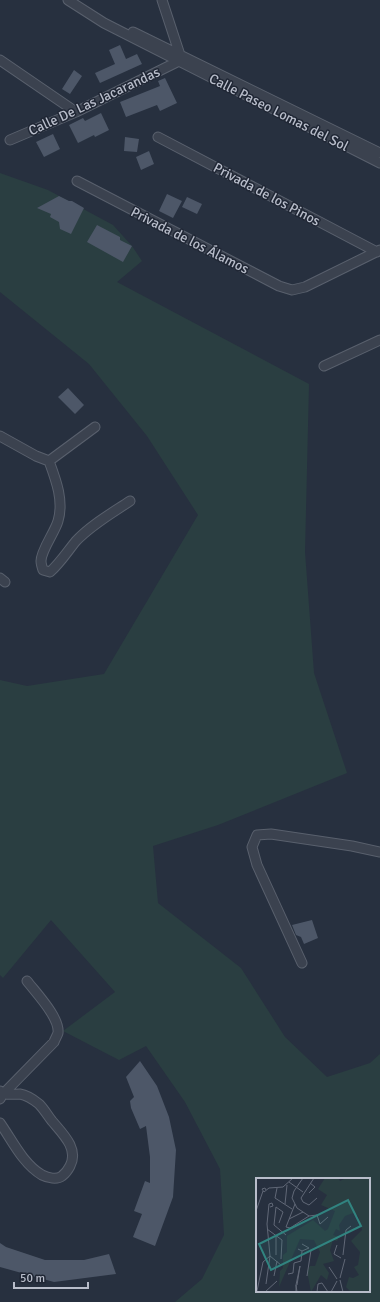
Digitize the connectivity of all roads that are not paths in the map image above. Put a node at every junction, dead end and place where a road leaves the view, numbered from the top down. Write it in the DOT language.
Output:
graph roads {
  1 [pos="68,0"];
  2 [pos="78,0"];
  3 [pos="162,0"];
  4 [pos="179,58"];
  5 [pos="0,60"];
  6 [pos="76,112"];
  7 [pos="158,137"];
  8 [pos="10,140"];
  9 [pos="380,153"];
  10 [pos="380,163"];
  11 [pos="77,181"];
  12 [pos="378,251"];
  13 [pos="380,340"];
  14 [pos="324,366"];
  15 [pos="95,427"];
  16 [pos="0,436"];
  17 [pos="49,461"];
  18 [pos="130,501"];
  19 [pos="380,852"];
  20 [pos="302,963"];
  21 [pos="27,981"];
  22 [pos="1,1094"];
  23 [pos="0,1123"];
  1 -- 4 [label="street"];
  2 -- 4 [label="street"];
  3 -- 4 [label="street"];
  4 -- 6 [label="street, Calle De Las Jacarandas"];
  4 -- 9 [label="street, Calle Paseo Lomas del Sol"];
  4 -- 10 [label="street, Calle Paseo Lomas del Sol"];
  5 -- 6 [label="street"];
  6 -- 8 [label="street, Calle De Las Jacarandas"];
  7 -- 12 [label="street, Privada de los Pinos"];
  11 -- 12 [label="street, Privada de los Álamos"];
  13 -- 14 [label="street"];
  15 -- 17 [label="street"];
  16 -- 17 [label="street"];
  17 -- 18 [label="street"];
  19 -- 20 [label="street"];
  21 -- 22 [label="street"];
  22 -- 23 [label="street"];
}
